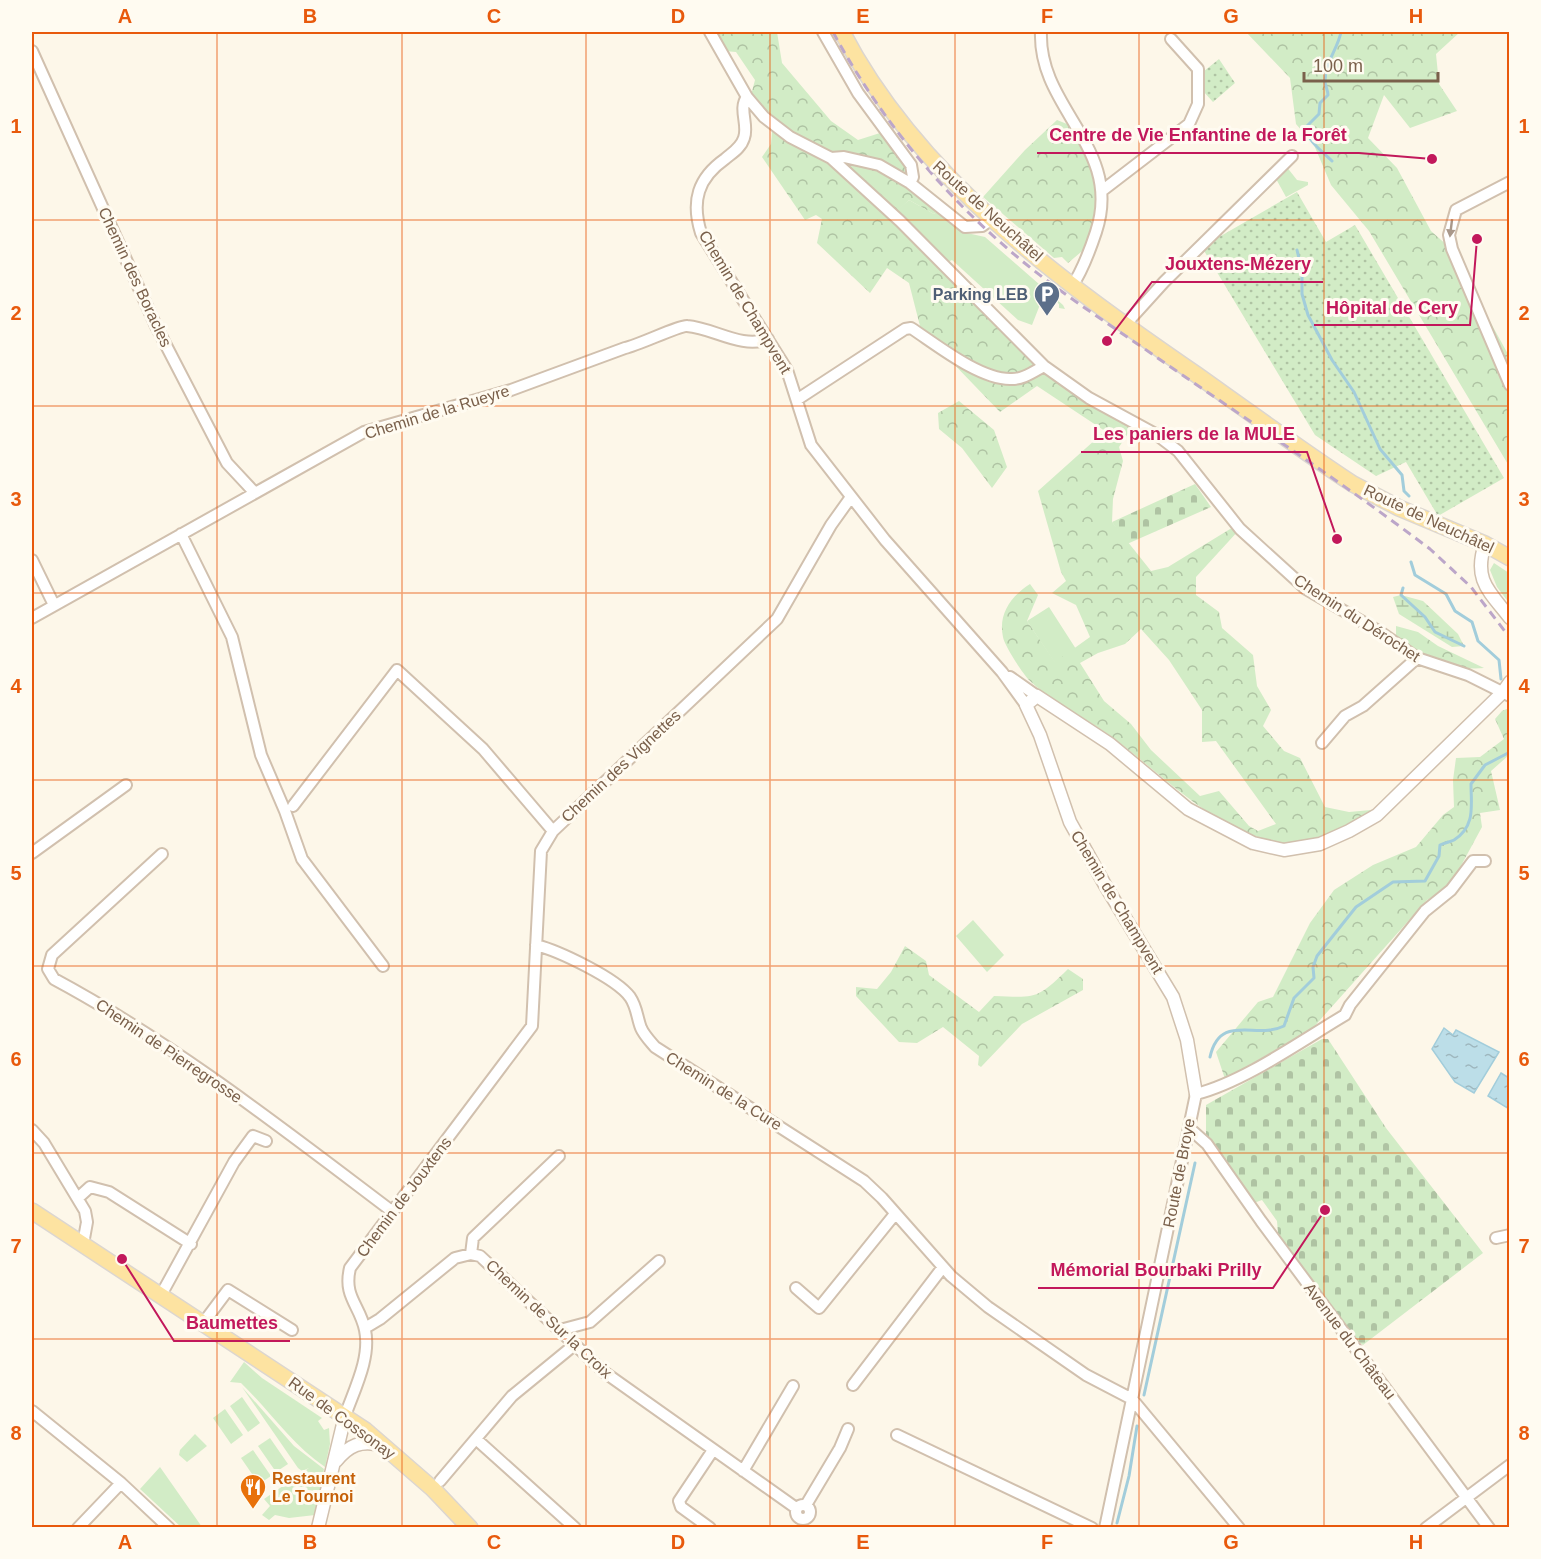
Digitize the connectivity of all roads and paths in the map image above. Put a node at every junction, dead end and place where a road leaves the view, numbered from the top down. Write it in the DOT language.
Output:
graph roads {
  1 [pos="710,32"];
  2 [pos="823,32"];
  3 [pos="842,32"];
  4 [pos="1041,32"];
  5 [pos="1172,39"];
  6 [pos="32,51"];
  7 [pos="747,97"];
  8 [pos="1292,156"];
  9 [pos="831,158"];
  10 [pos="872,164"];
  11 [pos="855,178"];
  12 [pos="1509,182"];
  13 [pos="910,183"];
  14 [pos="1103,190"];
  15 [pos="993,218"];
  16 [pos="1072,286"];
  17 [pos="1125,325"];
  18 [pos="768,339"];
  19 [pos="1044,366"];
  20 [pos="1509,385"];
  21 [pos="798,399"];
  22 [pos="255,493"];
  23 [pos="851,497"];
  24 [pos="181,534"];
  25 [pos="1485,544"];
  26 [pos="1509,558"];
  27 [pos="32,560"];
  28 [pos="54,605"];
  29 [pos="32,618"];
  30 [pos="1509,618"];
  31 [pos="1417,658"];
  32 [pos="1002,672"];
  33 [pos="1507,690"];
  34 [pos="1037,696"];
  35 [pos="1026,705"];
  36 [pos="1322,743"];
  37 [pos="126,785"];
  38 [pos="293,806"];
  39 [pos="553,831"];
  40 [pos="32,853"];
  41 [pos="162,854"];
  42 [pos="1485,861"];
  43 [pos="536,945"];
  44 [pos="383,966"];
  45 [pos="1173,997"];
  46 [pos="494,1078"];
  47 [pos="1196,1094"];
  48 [pos="1189,1128"];
  49 [pos="32,1130"];
  50 [pos="266,1141"];
  51 [pos="1185,1148"];
  52 [pos="1212,1154"];
  53 [pos="559,1156"];
  54 [pos="78,1197"];
  55 [pos="32,1211"];
  56 [pos="393,1212"];
  57 [pos="895,1214"];
  58 [pos="1509,1234"];
  59 [pos="1496,1238"];
  60 [pos="83,1244"];
  61 [pos="191,1244"];
  62 [pos="471,1254"];
  63 [pos="659,1261"];
  64 [pos="943,1267"];
  65 [pos="796,1288"];
  66 [pos="161,1294"];
  67 [pos="204,1323"];
  68 [pos="365,1328"];
  69 [pos="292,1330"];
  70 [pos="560,1330"];
  71 [pos="573,1346"];
  72 [pos="853,1385"];
  73 [pos="793,1386"];
  74 [pos="1132,1399"];
  75 [pos="32,1411"];
  76 [pos="345,1416"];
  77 [pos="848,1429"];
  78 [pos="897,1435"];
  79 [pos="477,1439"];
  80 [pos="383,1445"];
  81 [pos="713,1450"];
  82 [pos="334,1464"];
  83 [pos="1509,1465"];
  84 [pos="743,1471"];
  85 [pos="440,1480"];
  86 [pos="121,1484"];
  87 [pos="1467,1497"];
  88 [pos="78,1527"];
  89 [pos="169,1527"];
  90 [pos="318,1527"];
  91 [pos="470,1527"];
  92 [pos="575,1527"];
  93 [pos="710,1527"];
  94 [pos="1092,1527"];
  95 [pos="1105,1527"];
  96 [pos="1239,1527"];
  97 [pos="1426,1527"];
  98 [pos="1489,1527"];
  1 -- 7 [label="street"];
  2 -- 13 [label="street"];
  3 -- 15 [label="main road, Route de Neuchâtel"];
  4 -- 14 [label="street"];
  5 -- 14 [label="street"];
  6 -- 22 [label="street, Chemin des Boracles"];
  7 -- 9 [label="street"];
  7 -- 18 [label="street, Chemin de Champvent"];
  8 -- 17 [label="street"];
  9 -- 10 [label="street"];
  9 -- 11 [label="street, Chemin du Dérochet"];
  10 -- 11 [label="street"];
  10 -- 13 [label="street"];
  11 -- 19 [label="street, Chemin du Dérochet"];
  12 -- 20 [label="street, one-way"];
  13 -- 15 [label="street"];
  14 -- 16 [label="street"];
  15 -- 16 [label="main road, Route de Neuchâtel"];
  16 -- 17 [label="main road, Route de Neuchâtel"];
  17 -- 25 [label="main road, Route de Neuchâtel"];
  18 -- 21 [label="street, Chemin de Champvent"];
  18 -- 22 [label="street, Chemin de la Rueyre"];
  19 -- 21 [label="street"];
  19 -- 31 [label="street, Chemin du Dérochet"];
  21 -- 23 [label="street, Chemin de Champvent"];
  22 -- 24 [label="street, Chemin de la Rueyre"];
  23 -- 32 [label="street, Chemin de Champvent"];
  23 -- 39 [label="street, Chemin des Vignettes"];
  24 -- 28 [label="street, Chemin de la Rueyre"];
  24 -- 44 [label="street"];
  25 -- 26 [label="main road, Route de Neuchâtel"];
  25 -- 30 [label="street"];
  27 -- 28 [label="street"];
  28 -- 29 [label="street, Chemin de la Rueyre"];
  31 -- 33 [label="street, Chemin du Dérochet"];
  31 -- 36 [label="street"];
  32 -- 34 [label="street, Chemin de Champvent"];
  32 -- 35 [label="street, Chemin de Champvent"];
  33 -- 34 [label="street"];
  34 -- 35 [label="street"];
  35 -- 45 [label="street, Chemin de Champvent"];
  37 -- 40 [label="street"];
  38 -- 39 [label="street"];
  39 -- 43 [label="street, Chemin des Vignettes"];
  41 -- 56 [label="street, Chemin de Pierregrosse"];
  42 -- 47 [label="street"];
  43 -- 46 [label="street, Chemin des Vignettes"];
  43 -- 57 [label="street, Chemin de la Cure"];
  45 -- 47 [label="street, Route de Broye"];
  46 -- 56 [label="street, Chemin de Jouxtens"];
  47 -- 48 [label="street, Route de Broye"];
  48 -- 51 [label="street, Route de Broye"];
  48 -- 52 [label="street, Avenue du Château"];
  49 -- 54 [label="street"];
  50 -- 61 [label="street"];
  51 -- 52 [label="street"];
  51 -- 74 [label="street, Route de Broye"];
  52 -- 87 [label="street, Avenue du Château"];
  53 -- 62 [label="street, Chemin de Sur la Croix"];
  54 -- 60 [label="street"];
  54 -- 61 [label="street"];
  55 -- 60 [label="main road, Rue de Cossonay"];
  56 -- 68 [label="street, Chemin de Jouxtens"];
  57 -- 64 [label="street, Chemin de la Cure"];
  57 -- 65 [label="street"];
  58 -- 59 [label="street"];
  60 -- 66 [label="main road, Rue de Cossonay"];
  61 -- 66 [label="street"];
  62 -- 68 [label="street, Chemin de Sur la Croix"];
  62 -- 70 [label="street, Chemin de Sur la Croix"];
  63 -- 70 [label="street"];
  64 -- 72 [label="street"];
  64 -- 74 [label="street, Chemin de la Cure"];
  66 -- 67 [label="main road, Rue de Cossonay"];
  67 -- 69 [label="street"];
  67 -- 76 [label="main road, Rue de Cossonay"];
  68 -- 76 [label="street, Chemin de Jouxtens"];
  70 -- 71 [label="street, Chemin de Sur la Croix"];
  71 -- 79 [label="street"];
  71 -- 81 [label="street, Chemin de Sur la Croix"];
  73 -- 84 [label="street"];
  74 -- 95 [label="street, Route de Broye"];
  74 -- 96 [label="street"];
  75 -- 86 [label="street"];
  76 -- 80 [label="main road, Rue de Cossonay"];
  76 -- 82 [label="street, Chemin de Jouxtens"];
  77 -- 84 [label="street, Chemin de Sur la Croix"];
  78 -- 94 [label="street"];
  79 -- 85 [label="street"];
  79 -- 92 [label="street"];
  80 -- 82 [label="street"];
  80 -- 91 [label="main road, Rue de Cossonay"];
  81 -- 84 [label="street, Chemin de Sur la Croix"];
  81 -- 93 [label="street"];
  82 -- 90 [label="street, Chemin de Jouxtens"];
  83 -- 87 [label="street"];
  86 -- 88 [label="street"];
  86 -- 89 [label="street"];
  87 -- 97 [label="street"];
  87 -- 98 [label="street, Avenue du Château"];
}
